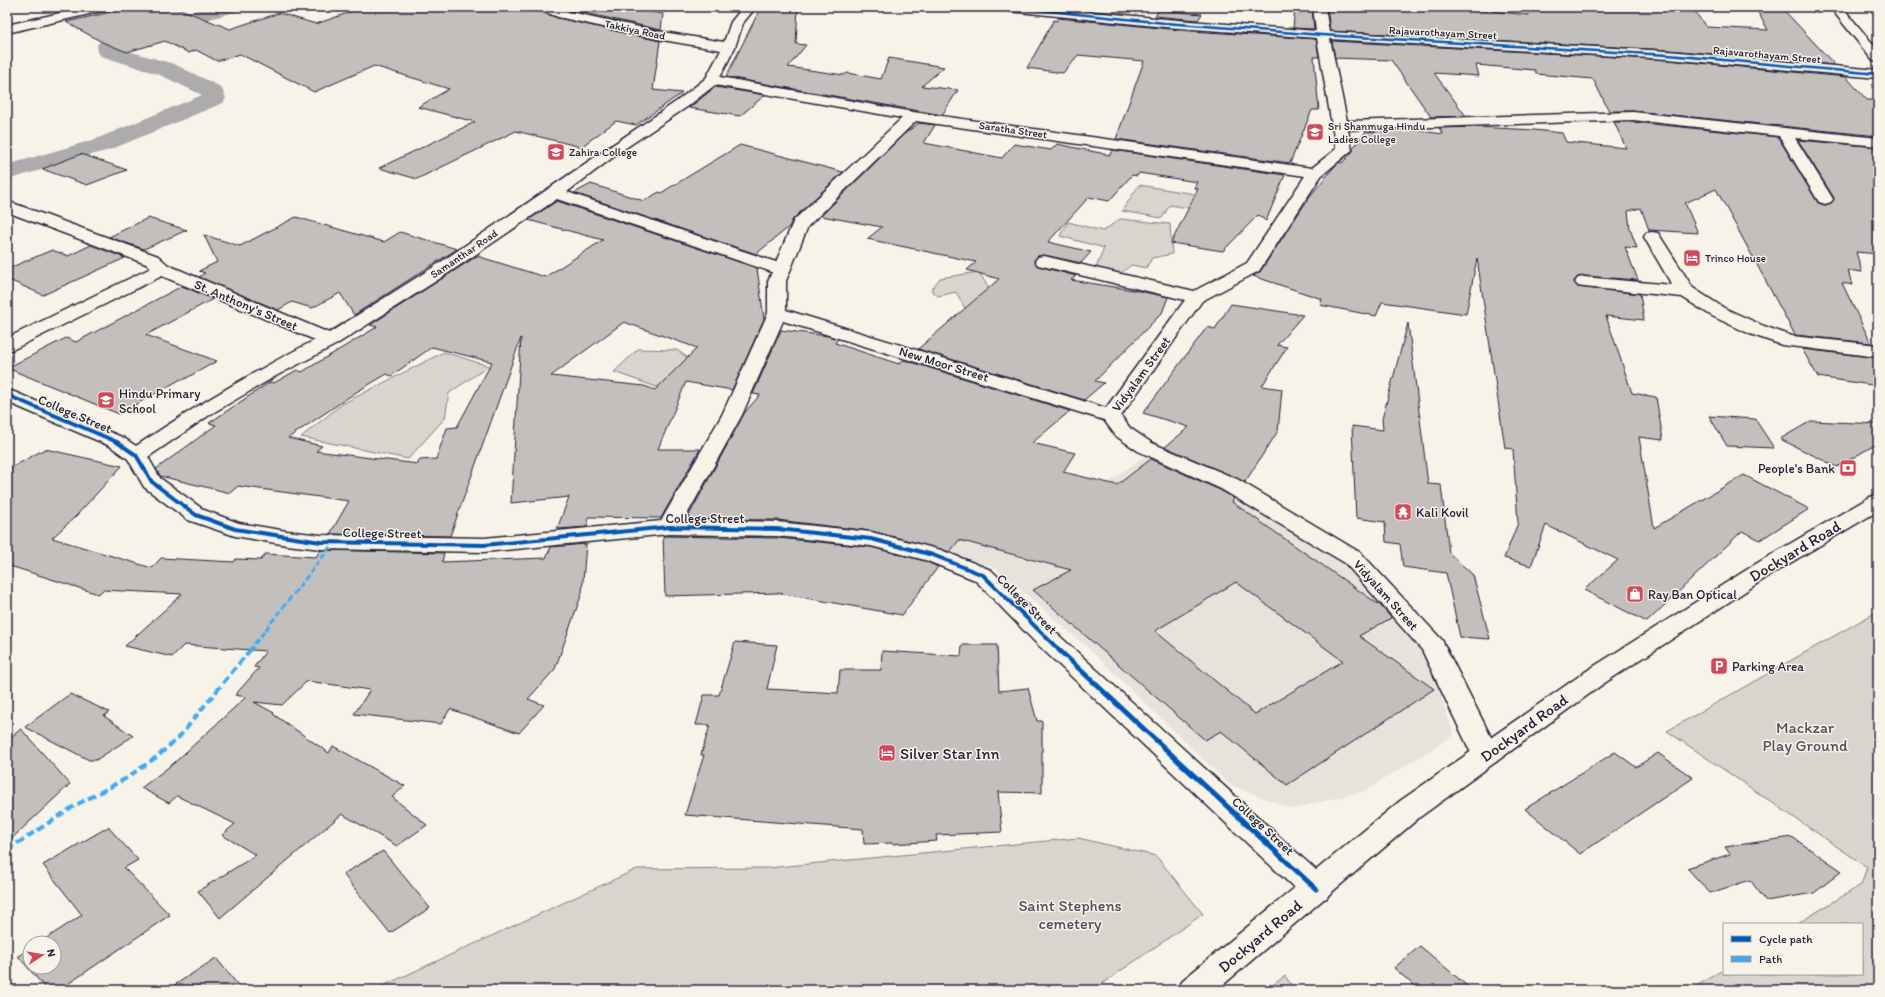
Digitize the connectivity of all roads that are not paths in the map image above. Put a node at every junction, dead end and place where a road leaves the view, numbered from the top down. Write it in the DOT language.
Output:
graph roads {
  1 [pos="103,7"];
  2 [pos="544,7"];
  3 [pos="750,7"];
  4 [pos="1008,7"];
  5 [pos="1319,7"];
  6 [pos="1836,7"];
  7 [pos="7,29"];
  8 [pos="1322,35"];
  9 [pos="729,47"];
  10 [pos="1878,58"];
  11 [pos="1878,74"];
  12 [pos="712,80"];
  13 [pos="913,116"];
  14 [pos="1341,126"];
  15 [pos="1784,132"];
  16 [pos="1878,142"];
  17 [pos="1315,173"];
  18 [pos="555,192"];
  19 [pos="1825,199"];
  20 [pos="7,206"];
  21 [pos="1652,237"];
  22 [pos="1044,261"];
  23 [pos="162,269"];
  24 [pos="782,270"];
  25 [pos="1584,282"];
  26 [pos="1687,292"];
  27 [pos="1196,296"];
  28 [pos="777,313"];
  29 [pos="330,340"];
  30 [pos="7,345"];
  31 [pos="1878,351"];
  32 [pos="7,395"];
  33 [pos="1111,416"];
  34 [pos="136,455"];
  35 [pos="1878,502"];
  36 [pos="669,527"];
  37 [pos="1486,755"];
  38 [pos="1316,889"];
  39 [pos="1194,990"];
  1 -- 7 [label="street"];
  2 -- 9 [label="street, Takkiya Road"];
  3 -- 9 [label="street, Samanthar Road"];
  4 -- 8 [label="street, Rajavarothayam Street"];
  5 -- 8 [label="street, Vidyalam Street"];
  6 -- 10 [label="street"];
  8 -- 11 [label="street, Rajavarothayam Street"];
  8 -- 14 [label="street, Vidyalam Street"];
  9 -- 12 [label="street, Samanthar Road"];
  12 -- 13 [label="street, Saratha Street"];
  12 -- 18 [label="street, Samanthar Road"];
  13 -- 17 [label="street, Saratha Street"];
  13 -- 24 [label="street"];
  14 -- 15 [label="street"];
  14 -- 17 [label="street, Vidyalam Street"];
  15 -- 16 [label="street"];
  15 -- 19 [label="street"];
  17 -- 27 [label="street, Vidyalam Street"];
  18 -- 24 [label="street"];
  18 -- 29 [label="street, Samanthar Road"];
  20 -- 23 [label="street, St. Anthony's Street"];
  21 -- 26 [label="street"];
  22 -- 27 [label="street"];
  23 -- 29 [label="street, St. Anthony's Street"];
  23 -- 30 [label="street"];
  24 -- 28 [label="street"];
  25 -- 26 [label="street"];
  26 -- 31 [label="street"];
  27 -- 33 [label="street, Vidyalam Street"];
  28 -- 33 [label="street, New Moor Street"];
  28 -- 36 [label="street"];
  29 -- 34 [label="street, Samanthar Road"];
  32 -- 34 [label="street, College Street"];
  33 -- 37 [label="street, Vidyalam Street"];
  34 -- 36 [label="street, College Street"];
  35 -- 37 [label="street, Dockyard Road"];
  36 -- 38 [label="street, College Street"];
  37 -- 38 [label="street, Dockyard Road"];
  38 -- 39 [label="street, Dockyard Road"];
}
